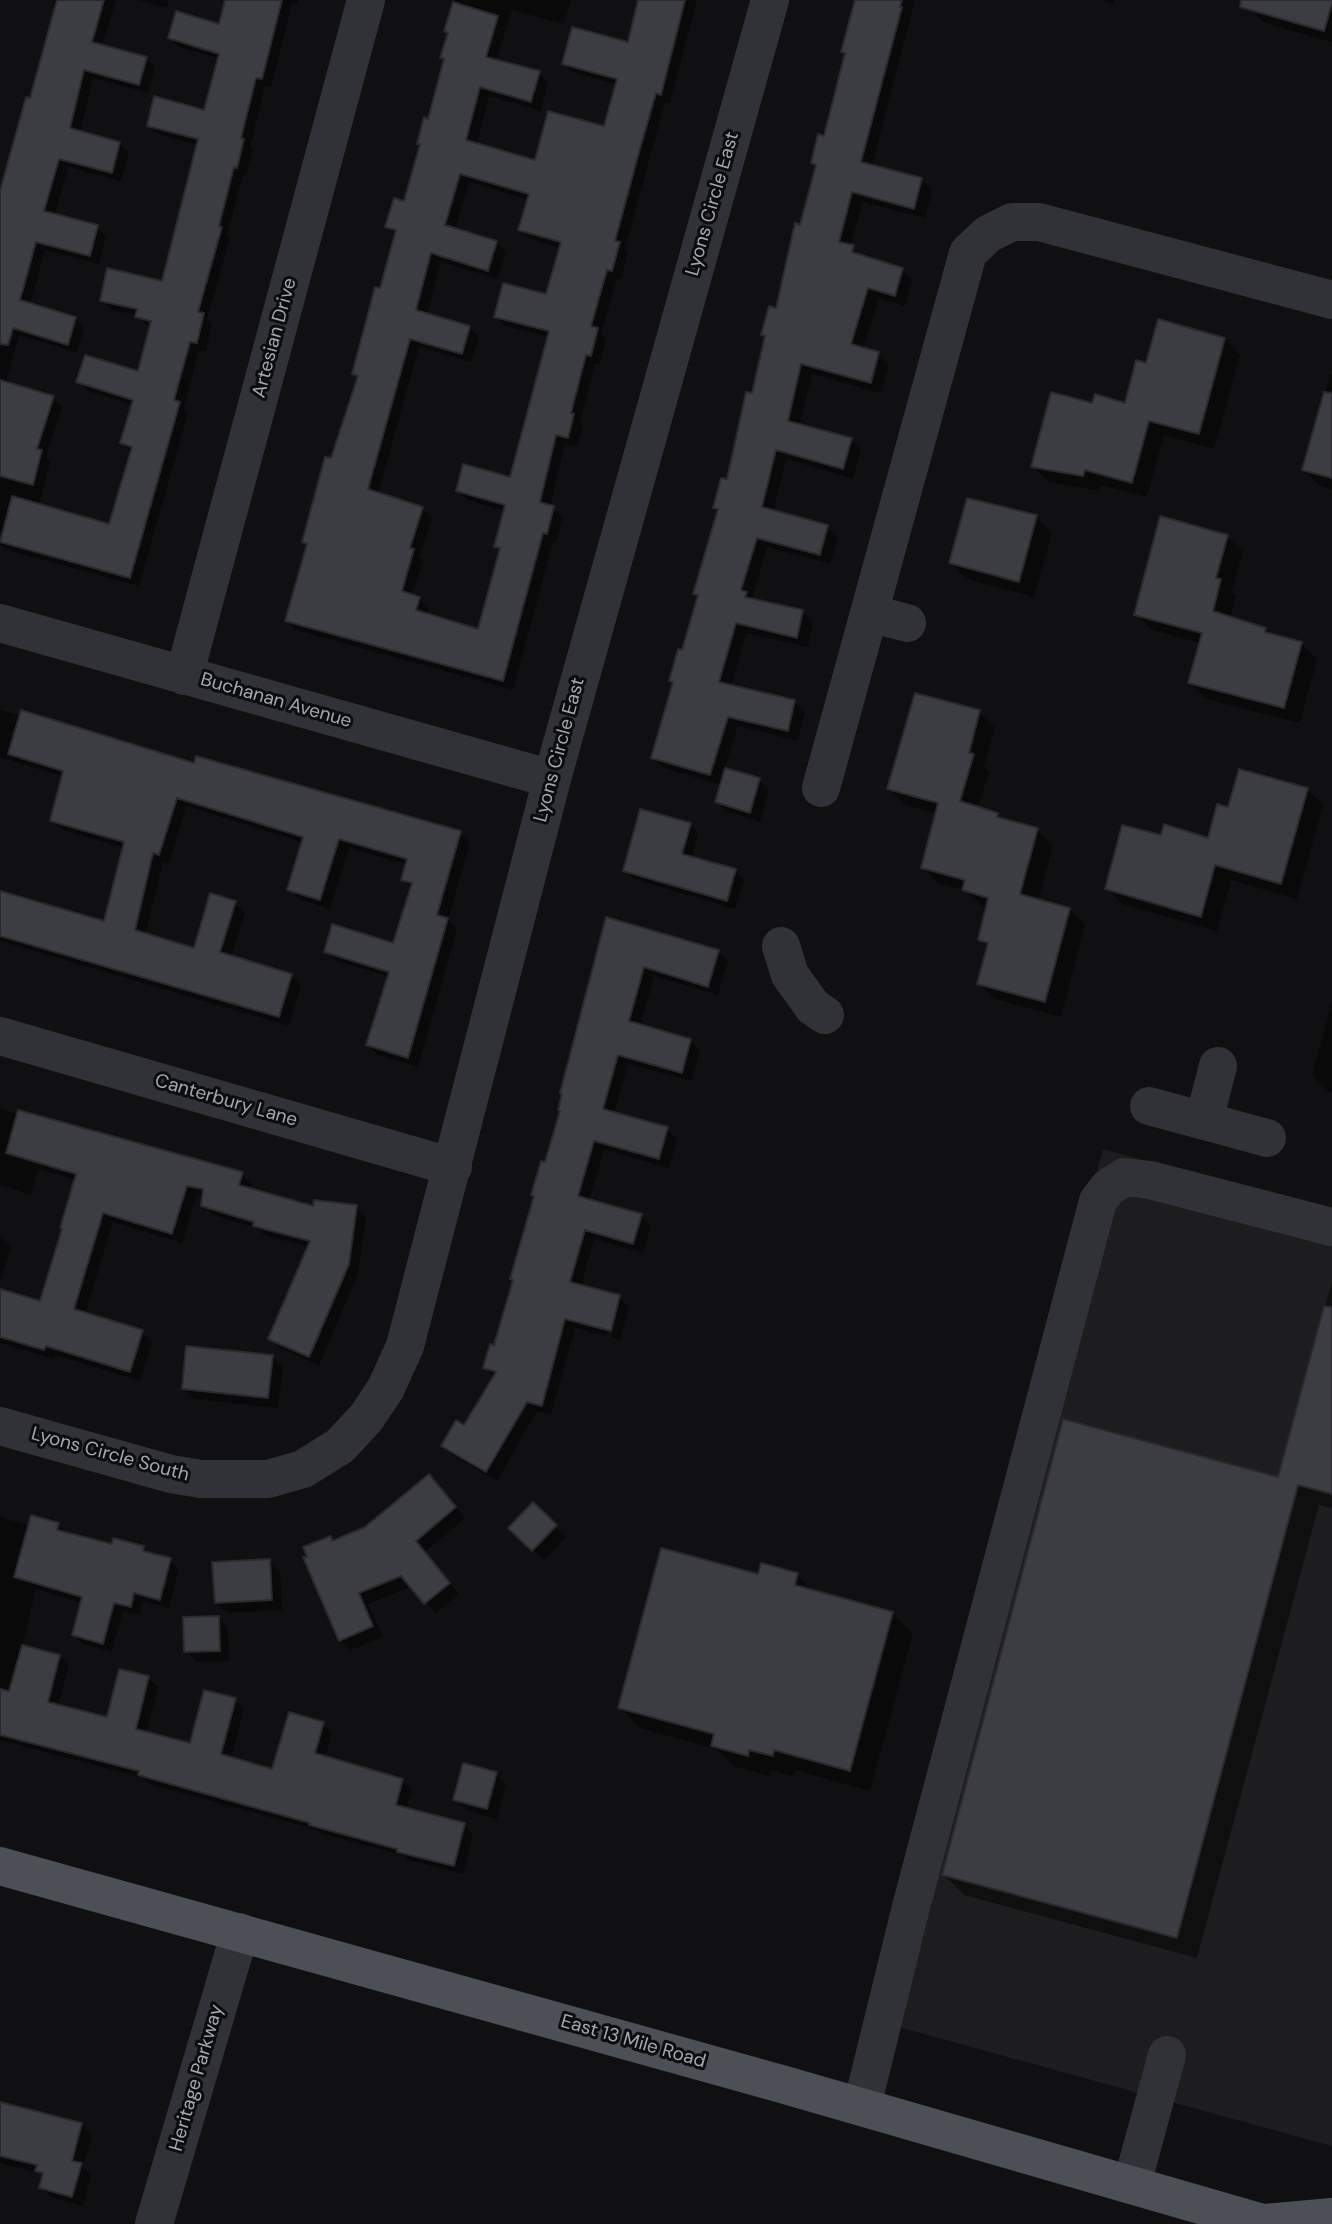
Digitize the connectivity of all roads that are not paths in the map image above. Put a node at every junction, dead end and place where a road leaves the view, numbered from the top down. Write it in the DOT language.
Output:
graph roads {
  1 [pos="366,0"];
  2 [pos="770,0"];
  3 [pos="1332,300"];
  4 [pos="869,612"];
  5 [pos="0,623"];
  6 [pos="907,623"];
  7 [pos="184,676"];
  8 [pos="552,779"];
  9 [pos="821,789"];
  10 [pos="781,946"];
  11 [pos="825,1015"];
  12 [pos="0,1036"];
  13 [pos="1218,1066"];
  14 [pos="1149,1106"];
  15 [pos="1205,1120"];
  16 [pos="1267,1138"];
  17 [pos="453,1167"];
  18 [pos="1332,1227"];
  19 [pos="0,1426"];
  20 [pos="303,1469"];
  21 [pos="0,1866"];
  22 [pos="240,1932"];
  23 [pos="1167,2055"];
  24 [pos="862,2106"];
  25 [pos="1132,2184"];
  26 [pos="1332,2217"];
  27 [pos="1265,2223"];
  28 [pos="154,2224"];
  1 -- 7 [label="street, Artesian Drive"];
  2 -- 8 [label="street, Lyons Circle East"];
  3 -- 4 [label="street"];
  4 -- 6 [label="street"];
  4 -- 9 [label="street"];
  5 -- 7 [label="street, Buchanan Avenue"];
  7 -- 8 [label="street, Buchanan Avenue"];
  8 -- 17 [label="street, Lyons Circle East"];
  10 -- 11 [label="street"];
  12 -- 17 [label="street, Canterbury Lane"];
  13 -- 15 [label="street"];
  14 -- 15 [label="street"];
  15 -- 16 [label="street"];
  17 -- 20 [label="street, Lyons Circle East"];
  18 -- 24 [label="street"];
  19 -- 20 [label="street, Lyons Circle South"];
  21 -- 22 [label="main road, East 13 Mile Road"];
  22 -- 24 [label="main road, East 13 Mile Road"];
  22 -- 28 [label="street, Heritage Parkway"];
  23 -- 25 [label="street"];
  24 -- 25 [label="main road, East 13 Mile Road"];
  25 -- 27 [label="main road, East 13 Mile Road"];
  26 -- 27 [label="main road, East 13 Mile Road"];
}
